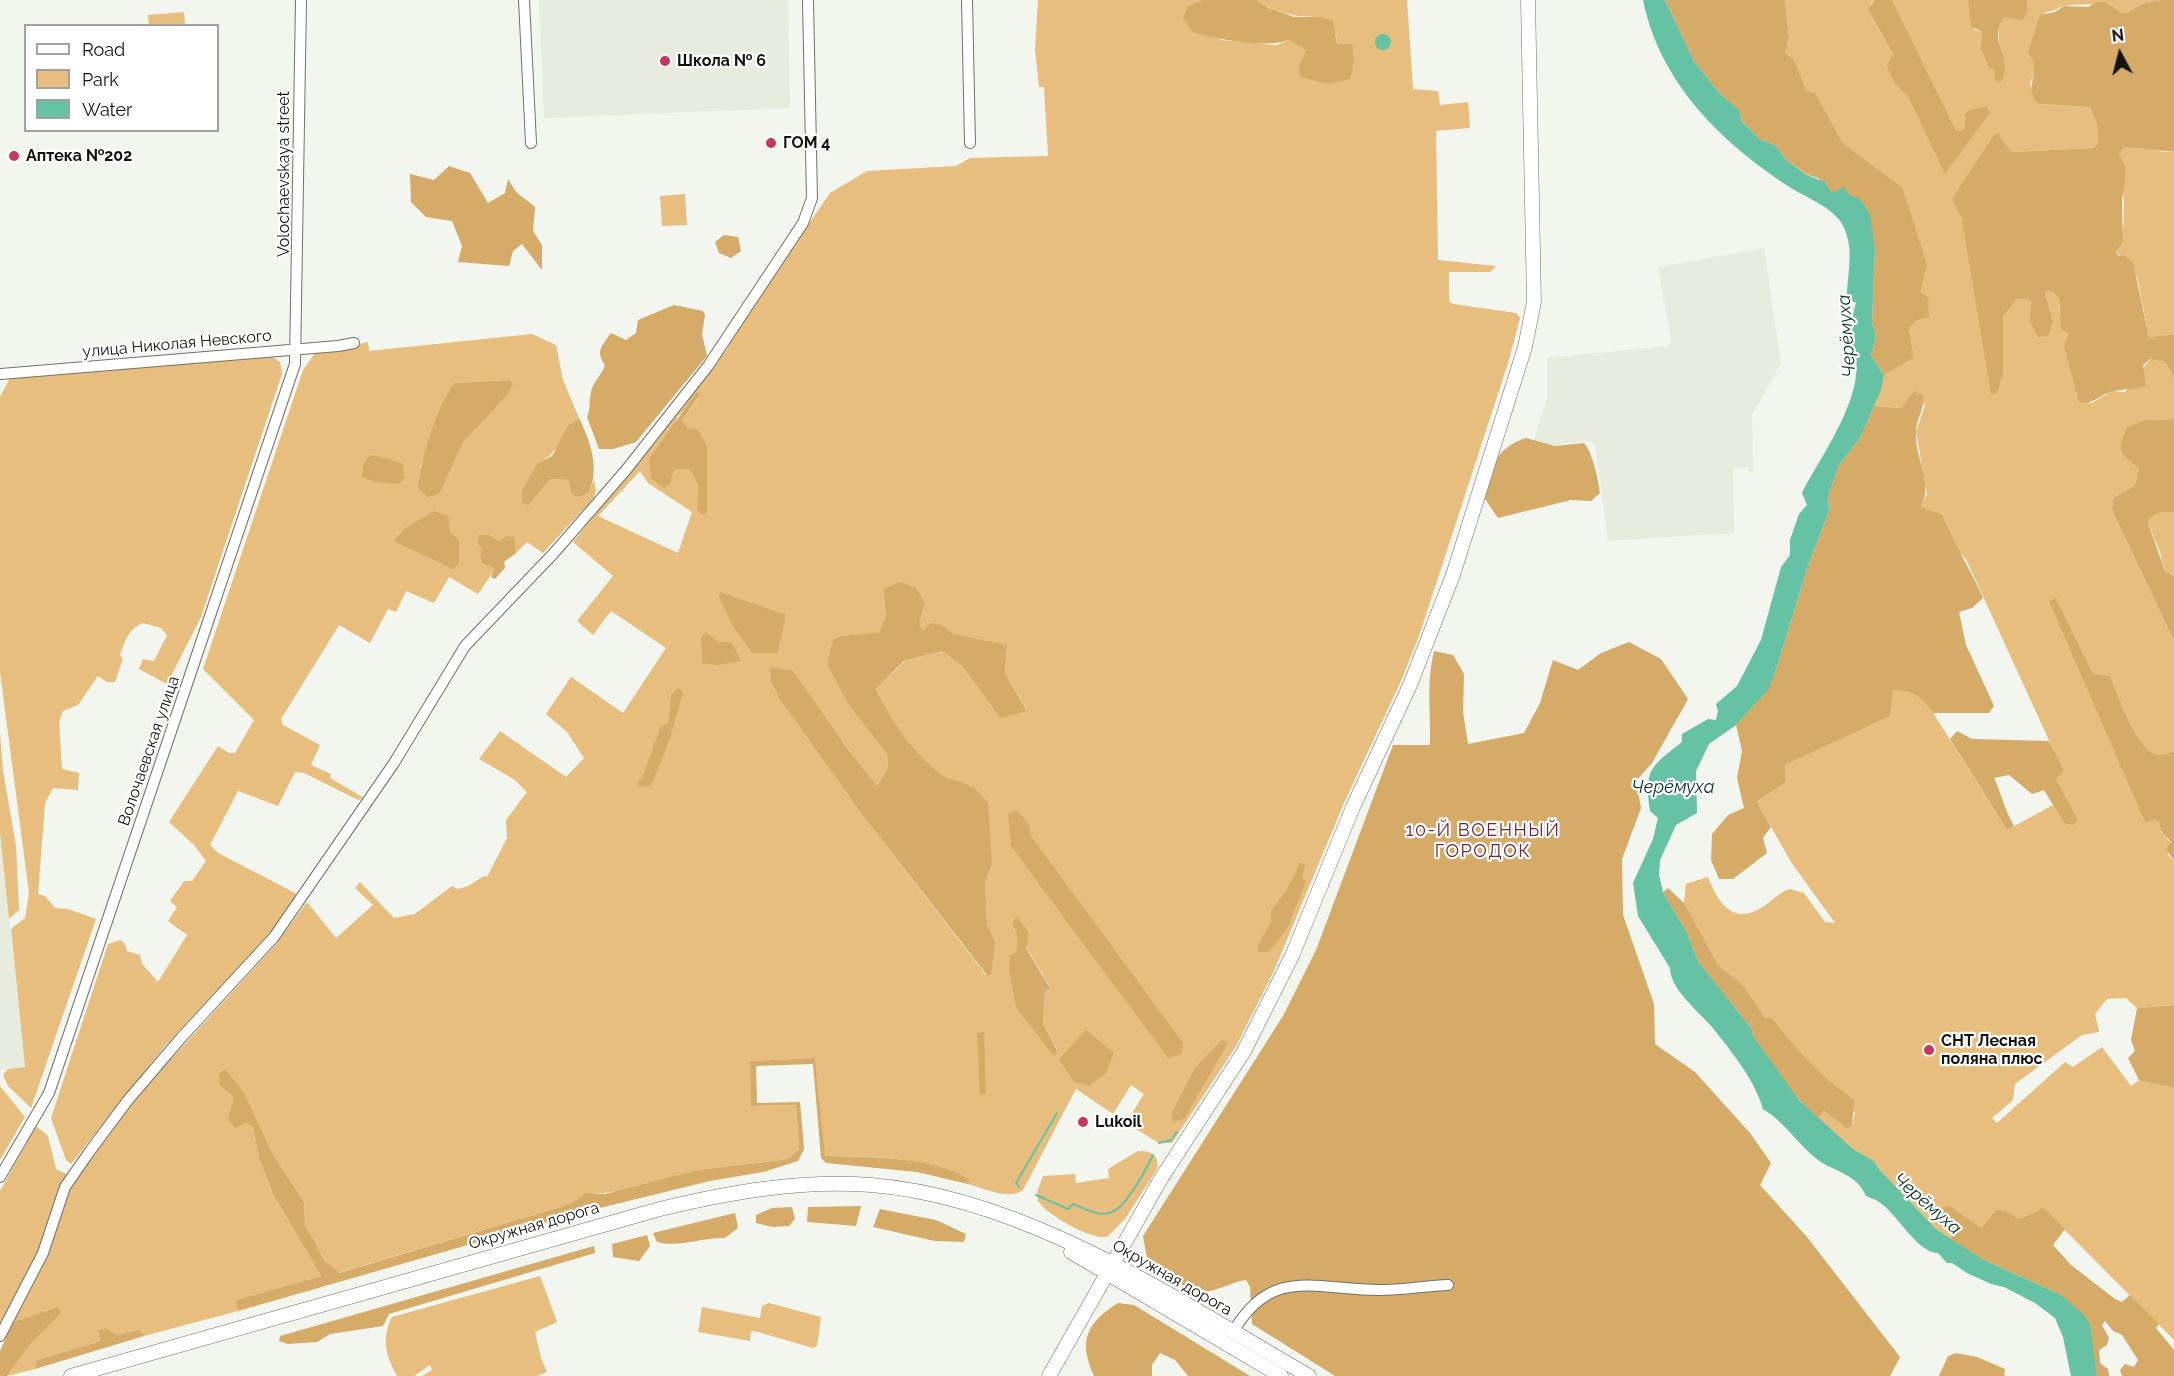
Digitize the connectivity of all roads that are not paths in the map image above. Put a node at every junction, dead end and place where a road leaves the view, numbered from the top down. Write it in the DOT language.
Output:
graph roads {
  1 [pos="300,0"];
  2 [pos="524,0"];
  3 [pos="808,0"];
  4 [pos="967,0"];
  5 [pos="1528,0"];
  6 [pos="531,143"];
  7 [pos="970,143"];
  8 [pos="354,343"];
  9 [pos="297,349"];
  10 [pos="0,362"];
  11 [pos="1,377"];
  12 [pos="0,1177"];
  13 [pos="1110,1268"];
  14 [pos="1448,1285"];
  15 [pos="1233,1332"];
  16 [pos="0,1336"];
  17 [pos="71,1376"];
  18 [pos="1049,1376"];
  19 [pos="1281,1376"];
  20 [pos="1309,1376"];
  1 -- 9 [label="street, Volochaevskaya street"];
  2 -- 6 [label="street"];
  3 -- 16 [label="street"];
  4 -- 7 [label="street"];
  5 -- 13 [label="main road"];
  8 -- 9 [label="street, улица Николая Невского"];
  9 -- 11 [label="street, улица Николая Невского"];
  9 -- 12 [label="street, Волочаевская улица"];
  10 -- 11 [label="street"];
  13 -- 15 [label="main road, Окружная дорога"];
  13 -- 17 [label="main road, Окружная дорога"];
  13 -- 18 [label="main road"];
  13 -- 19 [label="main road, Окружная дорога"];
  14 -- 15 [label="street"];
  15 -- 20 [label="main road, Окружная дорога"];
}
